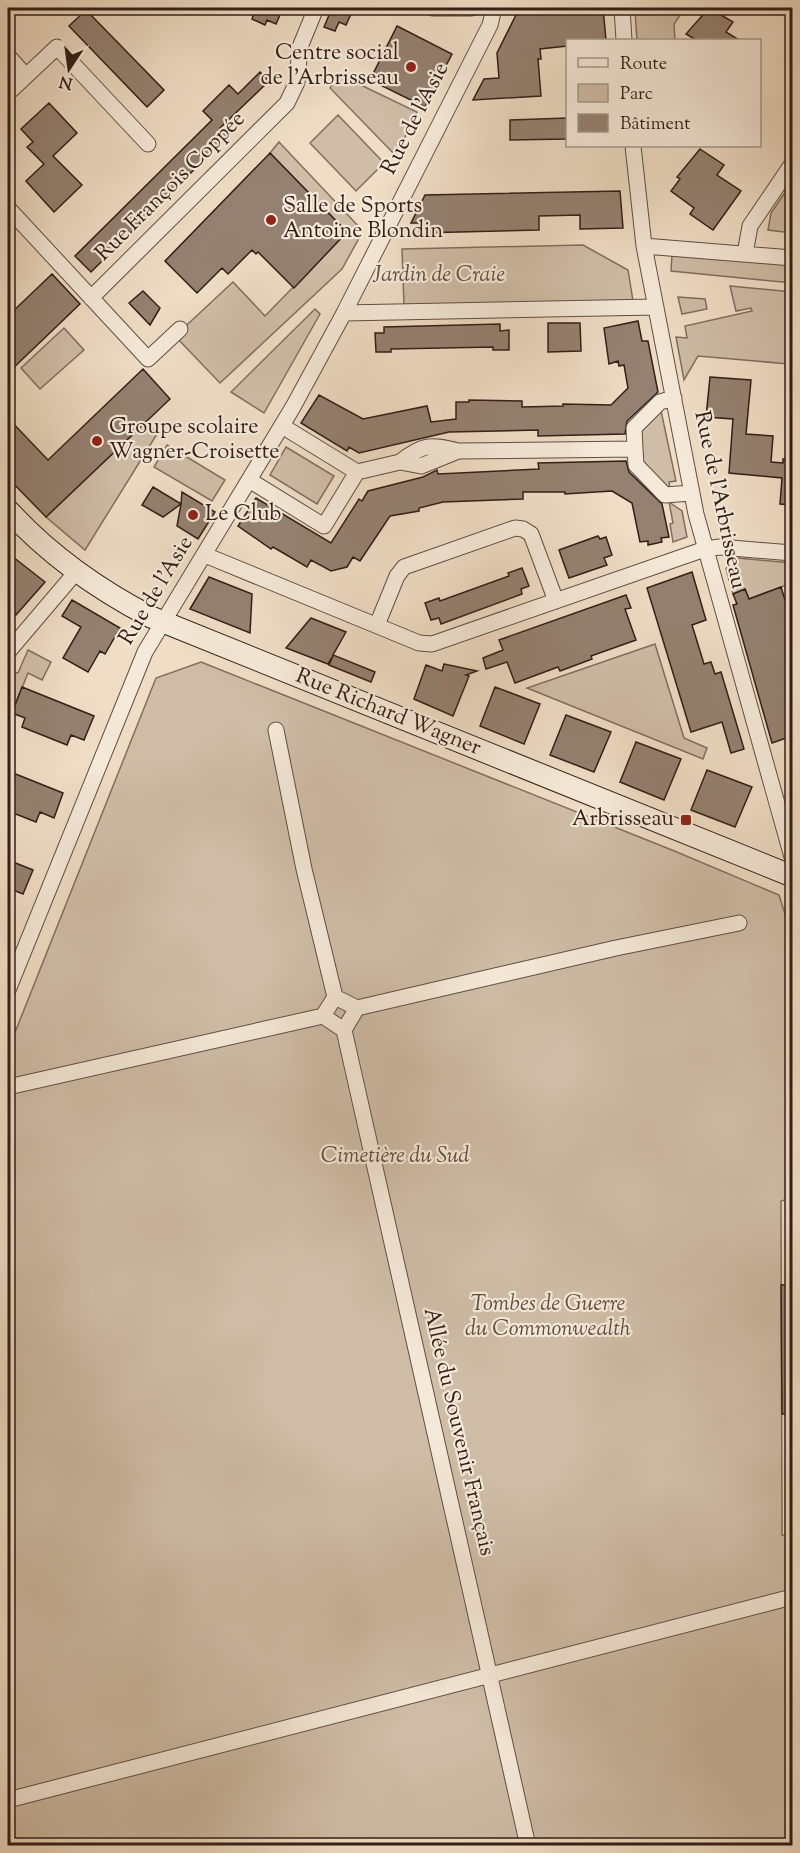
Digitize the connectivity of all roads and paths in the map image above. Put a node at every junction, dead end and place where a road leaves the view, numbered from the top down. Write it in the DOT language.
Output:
graph roads {
  1 [pos="316,8"];
  2 [pos="432,8"];
  3 [pos="472,8"];
  4 [pos="494,8"];
  5 [pos="622,8"];
  6 [pos="624,39"];
  7 [pos="8,56"];
  8 [pos="26,76"];
  9 [pos="8,93"];
  10 [pos="148,144"];
  11 [pos="633,147"];
  12 [pos="792,164"];
  13 [pos="8,208"];
  14 [pos="644,246"];
  15 [pos="745,254"];
  16 [pos="792,258"];
  17 [pos="91,298"];
  18 [pos="657,307"];
  19 [pos="344,313"];
  20 [pos="180,329"];
  21 [pos="674,398"];
  22 [pos="282,426"];
  23 [pos="635,449"];
  24 [pos="357,472"];
  25 [pos="249,480"];
  26 [pos="691,492"];
  27 [pos="8,510"];
  28 [pos="705,549"];
  29 [pos="792,553"];
  30 [pos="205,555"];
  31 [pos="76,572"];
  32 [pos="556,601"];
  33 [pos="163,623"];
  34 [pos="378,625"];
  35 [pos="8,652"];
  36 [pos="276,730"];
  37 [pos="792,857"];
  38 [pos="792,876"];
  39 [pos="739,923"];
  40 [pos="8,990"];
  41 [pos="335,997"];
  42 [pos="357,1008"];
  43 [pos="323,1016"];
  44 [pos="344,1030"];
  45 [pos="8,1087"];
  46 [pos="792,1597"];
  47 [pos="491,1674"];
  48 [pos="8,1800"];
  49 [pos="528,1845"];
  1 -- 17 [label="street, Rue François Coppée"];
  2 -- 3 [label="street"];
  4 -- 19 [label="street, Rue de l'Asie"];
  5 -- 6 [label="street"];
  7 -- 8 [label="street"];
  8 -- 9 [label="street"];
  8 -- 10 [label="street"];
  11 -- 14 [label="street, Rue de l'Arbrisseau"];
  12 -- 15 [label="street"];
  13 -- 17 [label="street"];
  14 -- 15 [label="street"];
  14 -- 18 [label="street, Rue de l'Arbrisseau"];
  15 -- 16 [label="street"];
  17 -- 20 [label="street"];
  18 -- 19 [label="street"];
  18 -- 21 [label="street, Rue de l'Arbrisseau"];
  19 -- 22 [label="street, Rue de l'Asie"];
  21 -- 23 [label="street"];
  21 -- 26 [label="street, Rue de l'Arbrisseau"];
  22 -- 24 [label="street"];
  22 -- 25 [label="street, Rue de l'Asie"];
  23 -- 24 [label="street"];
  23 -- 26 [label="street"];
  24 -- 25 [label="street"];
  25 -- 30 [label="street, Rue de l'Asie"];
  26 -- 28 [label="street, Rue de l'Arbrisseau"];
  27 -- 31 [label="street, Rue Richard Wagner"];
  28 -- 29 [label="street"];
  28 -- 32 [label="street"];
  28 -- 37 [label="street, Rue de l'Arbrisseau"];
  30 -- 33 [label="street, Rue de l'Asie"];
  30 -- 34 [label="street"];
  31 -- 33 [label="street, Rue Richard Wagner"];
  31 -- 35 [label="street"];
  32 -- 34 [label="street"];
  32 -- 34 [label="street"];
  33 -- 38 [label="street, Rue Richard Wagner"];
  33 -- 40 [label="street, Rue de l'Asie"];
  36 -- 41 [label="street"];
  39 -- 42 [label="street"];
  41 -- 42 [label="street"];
  41 -- 43 [label="street"];
  42 -- 44 [label="street"];
  43 -- 44 [label="street"];
  43 -- 45 [label="street"];
  44 -- 47 [label="street, Allée du Souvenir Français"];
  46 -- 47 [label="street"];
  47 -- 48 [label="street"];
  47 -- 49 [label="street, Allée du Souvenir Français"];
}
